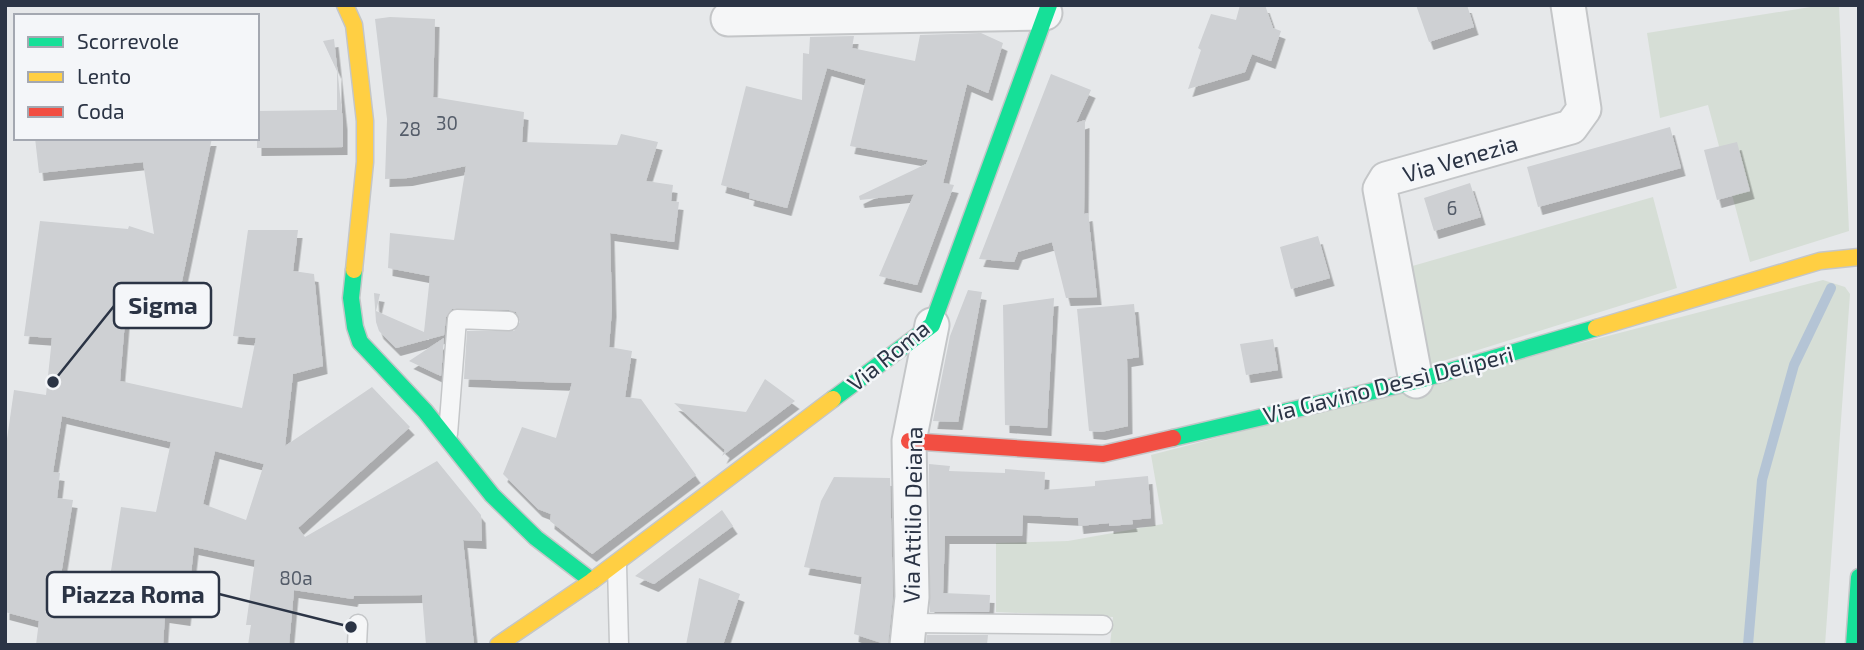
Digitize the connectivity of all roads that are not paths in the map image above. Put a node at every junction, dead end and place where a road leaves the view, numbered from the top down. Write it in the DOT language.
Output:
graph roads {
  1 [pos="345,5"];
  2 [pos="1569,5"];
  3 [pos="1047,9"];
  4 [pos="727,19"];
  5 [pos="1859,257"];
  6 [pos="509,321"];
  7 [pos="932,325"];
  8 [pos="1416,381"];
  9 [pos="447,439"];
  10 [pos="909,441"];
  11 [pos="617,562"];
  12 [pos="1859,577"];
  13 [pos="592,581"];
  14 [pos="358,624"];
  15 [pos="1103,625"];
  16 [pos="908,634"];
  17 [pos="357,645"];
  18 [pos="499,645"];
  19 [pos="619,645"];
  20 [pos="1854,645"];
  1 -- 9 [label="street"];
  2 -- 8 [label="street, Via Venezia"];
  3 -- 4 [label="street, Via Roma"];
  3 -- 7 [label="street, Via Roma"];
  5 -- 8 [label="street, Via Gavino Dessì Deliperi"];
  6 -- 9 [label="lane"];
  7 -- 10 [label="street, Via Attilio Deiana"];
  7 -- 11 [label="street, Via Roma"];
  8 -- 10 [label="street, Via Gavino Dessì Deliperi"];
  9 -- 13 [label="street"];
  10 -- 16 [label="street, Via Attilio Deiana"];
  11 -- 13 [label="street, Via Roma"];
  11 -- 19 [label="lane"];
  12 -- 20 [label="street"];
  13 -- 18 [label="street, Via Roma"];
  14 -- 17 [label="lane"];
  15 -- 16 [label="lane, Via Attilio Deiana"];
}
